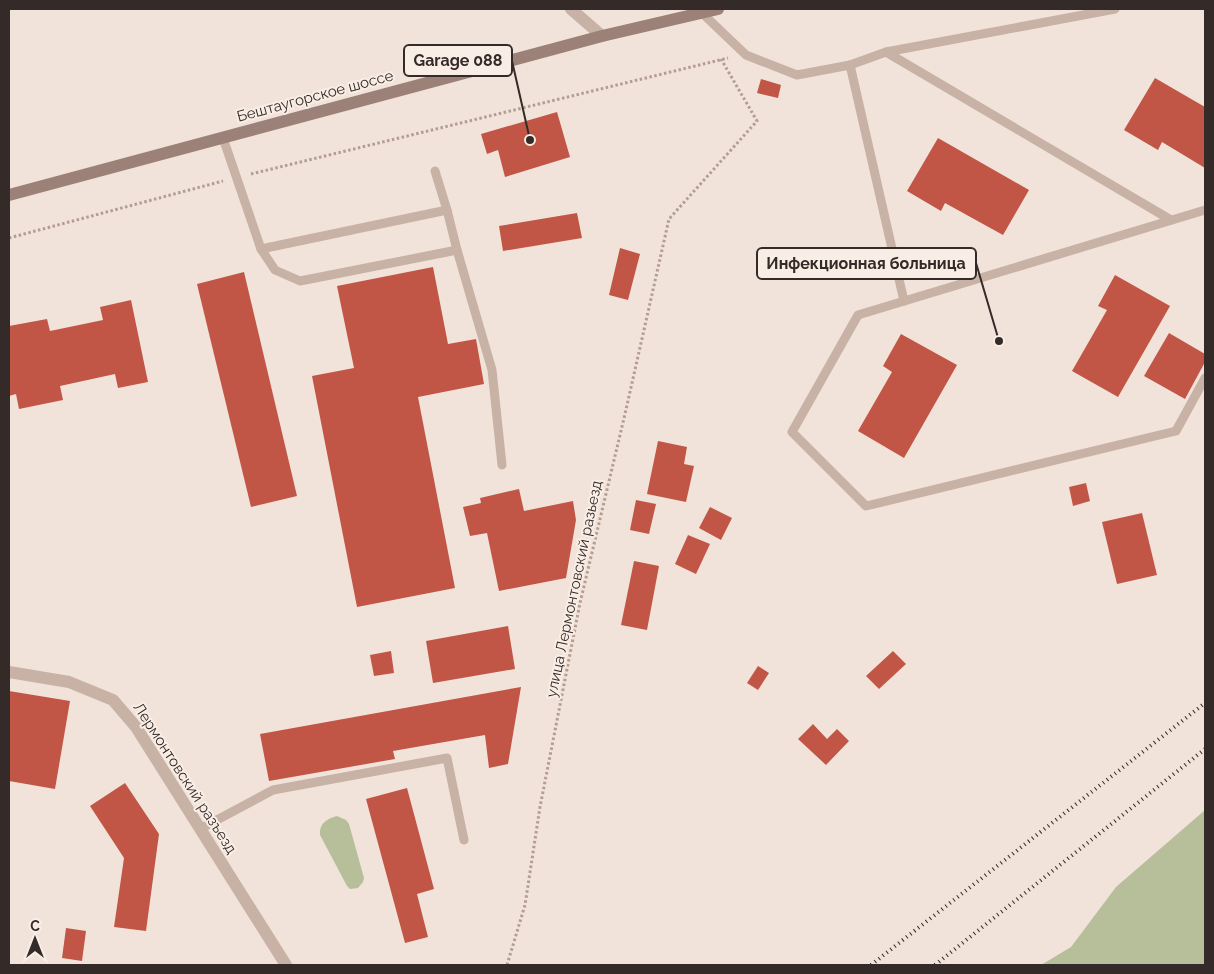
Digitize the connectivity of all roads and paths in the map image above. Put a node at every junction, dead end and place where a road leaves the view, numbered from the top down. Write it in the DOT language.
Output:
graph roads {
  1 [pos="571,9"];
  2 [pos="718,9"];
  3 [pos="1115,9"];
  4 [pos="702,13"];
  5 [pos="602,36"];
  6 [pos="886,52"];
  7 [pos="746,55"];
  8 [pos="721,59"];
  9 [pos="850,64"];
  10 [pos="223,138"];
  11 [pos="435,171"];
  12 [pos="236,177"];
  13 [pos="9,195"];
  14 [pos="447,210"];
  15 [pos="1205,210"];
  16 [pos="1171,220"];
  17 [pos="9,238"];
  18 [pos="261,249"];
  19 [pos="457,250"];
  20 [pos="904,301"];
  21 [pos="1205,378"];
  22 [pos="502,465"];
  23 [pos="9,672"];
  24 [pos="200,829"];
  25 [pos="464,840"];
  26 [pos="286,965"];
  27 [pos="507,965"];
  1 -- 5 [label="street"];
  2 -- 4 [label="main road, Бештаугорское шоссе"];
  3 -- 6 [label="lane"];
  4 -- 5 [label="main road, Бештаугорское шоссе"];
  4 -- 7 [label="lane"];
  5 -- 10 [label="main road, Бештаугорское шоссе"];
  6 -- 9 [label="lane"];
  6 -- 16 [label="lane"];
  7 -- 8 [label="path"];
  7 -- 9 [label="lane"];
  8 -- 12 [label="path"];
  8 -- 27 [label="path, улица Лермонтовский разьезд"];
  9 -- 20 [label="lane"];
  10 -- 12 [label="lane"];
  10 -- 13 [label="main road, Бештаугорское шоссе"];
  11 -- 14 [label="lane"];
  12 -- 17 [label="path"];
  12 -- 18 [label="lane"];
  14 -- 18 [label="lane"];
  14 -- 19 [label="lane"];
  15 -- 16 [label="lane"];
  16 -- 20 [label="lane"];
  18 -- 19 [label="lane"];
  19 -- 22 [label="lane"];
  20 -- 21 [label="lane"];
  23 -- 24 [label="street, Лермонтовский разъезд"];
  24 -- 25 [label="lane"];
  24 -- 26 [label="street, Лермонтовский разъезд"];
}
